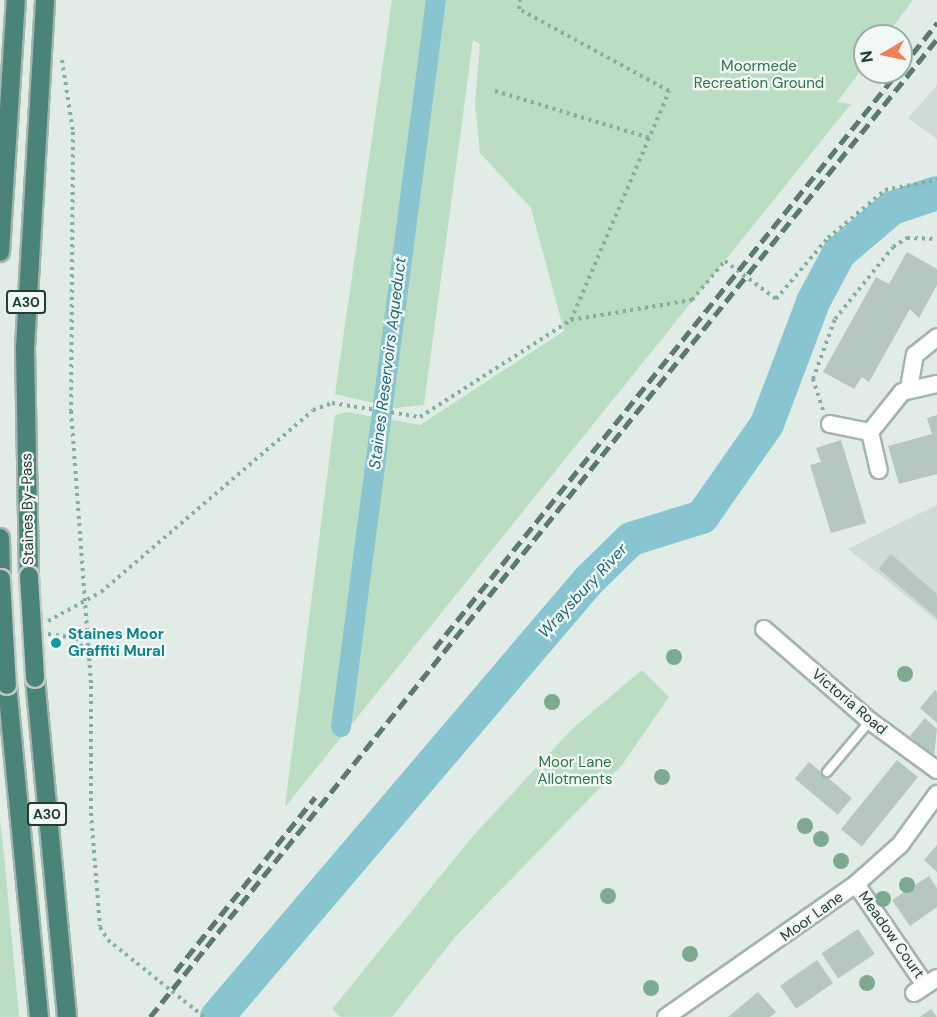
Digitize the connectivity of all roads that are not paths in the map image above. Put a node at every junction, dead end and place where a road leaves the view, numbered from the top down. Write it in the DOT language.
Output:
graph roads {
  1 [pos="16,0"];
  2 [pos="45,0"];
  3 [pos="0,252"];
  4 [pos="937,337"];
  5 [pos="937,384"];
  6 [pos="909,388"];
  7 [pos="830,424"];
  8 [pos="870,432"];
  9 [pos="879,470"];
  10 [pos="0,538"];
  11 [pos="1,579"];
  12 [pos="764,630"];
  13 [pos="870,721"];
  14 [pos="937,770"];
  15 [pos="827,772"];
  16 [pos="935,800"];
  17 [pos="856,884"];
  18 [pos="926,985"];
  19 [pos="39,1017"];
  20 [pos="68,1017"];
  21 [pos="666,1017"];
  1 -- 3 [label="highway"];
  2 -- 20 [label="highway, Staines By-Pass / A30, bridge"];
  4 -- 6 [label="street"];
  5 -- 6 [label="street"];
  6 -- 8 [label="street"];
  7 -- 8 [label="street"];
  8 -- 9 [label="street"];
  10 -- 11 [label="highway, Staines By-Pass / A30"];
  11 -- 19 [label="highway, Staines By-Pass / A30, bridge"];
  12 -- 13 [label="street, Victoria Road"];
  13 -- 14 [label="street, Victoria Road"];
  13 -- 15 [label="lane"];
  16 -- 17 [label="street, Moor Lane"];
  17 -- 18 [label="street, Meadow Court"];
  17 -- 21 [label="street, Moor Lane"];
}
